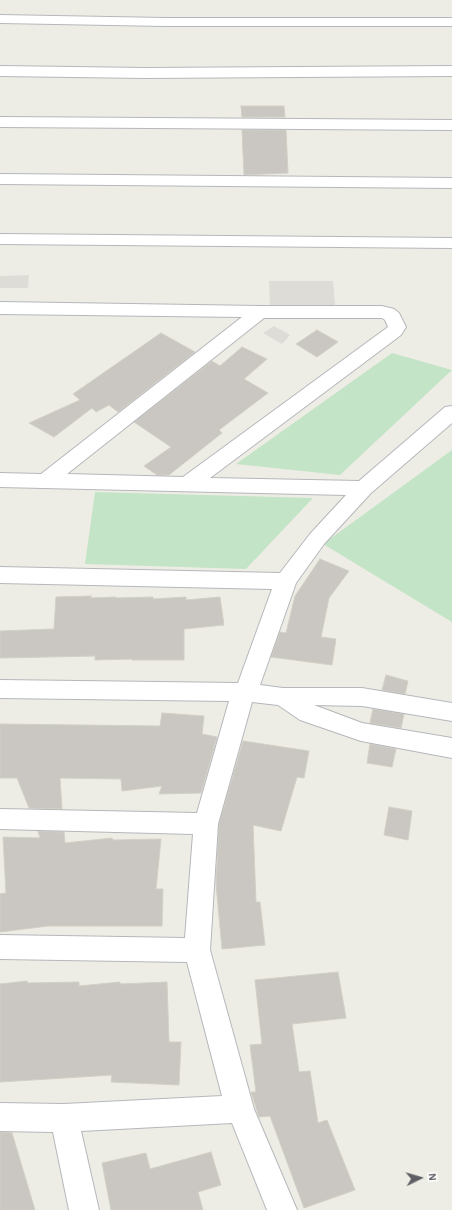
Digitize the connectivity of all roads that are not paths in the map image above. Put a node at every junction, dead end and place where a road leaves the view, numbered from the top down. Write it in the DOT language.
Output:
graph roads {
  1 [pos="0,19"];
  2 [pos="452,22"];
  3 [pos="0,71"];
  4 [pos="452,71"];
  5 [pos="0,122"];
  6 [pos="452,125"];
  7 [pos="0,179"];
  8 [pos="452,183"];
  9 [pos="0,240"];
  10 [pos="452,243"];
  11 [pos="0,308"];
  12 [pos="260,312"];
  13 [pos="452,412"];
  14 [pos="0,480"];
  15 [pos="47,480"];
  16 [pos="186,485"];
  17 [pos="364,488"];
  18 [pos="0,575"];
  19 [pos="286,581"];
  20 [pos="0,689"];
  21 [pos="245,692"];
  22 [pos="283,697"];
  23 [pos="452,712"];
  24 [pos="452,748"];
  25 [pos="0,819"];
  26 [pos="206,824"];
  27 [pos="0,947"];
  28 [pos="197,950"];
  29 [pos="240,1108"];
  30 [pos="0,1117"];
  31 [pos="64,1118"];
  32 [pos="84,1210"];
  33 [pos="282,1210"];
  1 -- 2 [label="street"];
  3 -- 4 [label="street"];
  5 -- 6 [label="street"];
  7 -- 8 [label="street"];
  9 -- 10 [label="street"];
  11 -- 12 [label="street"];
  12 -- 15 [label="street"];
  12 -- 16 [label="street"];
  13 -- 17 [label="street"];
  14 -- 15 [label="street"];
  15 -- 16 [label="street"];
  16 -- 17 [label="street"];
  17 -- 19 [label="street"];
  18 -- 19 [label="street"];
  19 -- 21 [label="street"];
  20 -- 21 [label="street"];
  21 -- 22 [label="street"];
  21 -- 26 [label="street"];
  22 -- 23 [label="street"];
  22 -- 24 [label="street"];
  25 -- 26 [label="street"];
  26 -- 28 [label="street"];
  27 -- 28 [label="street"];
  28 -- 29 [label="street"];
  29 -- 31 [label="street"];
  29 -- 33 [label="street"];
  30 -- 31 [label="street"];
  31 -- 32 [label="street"];
}
